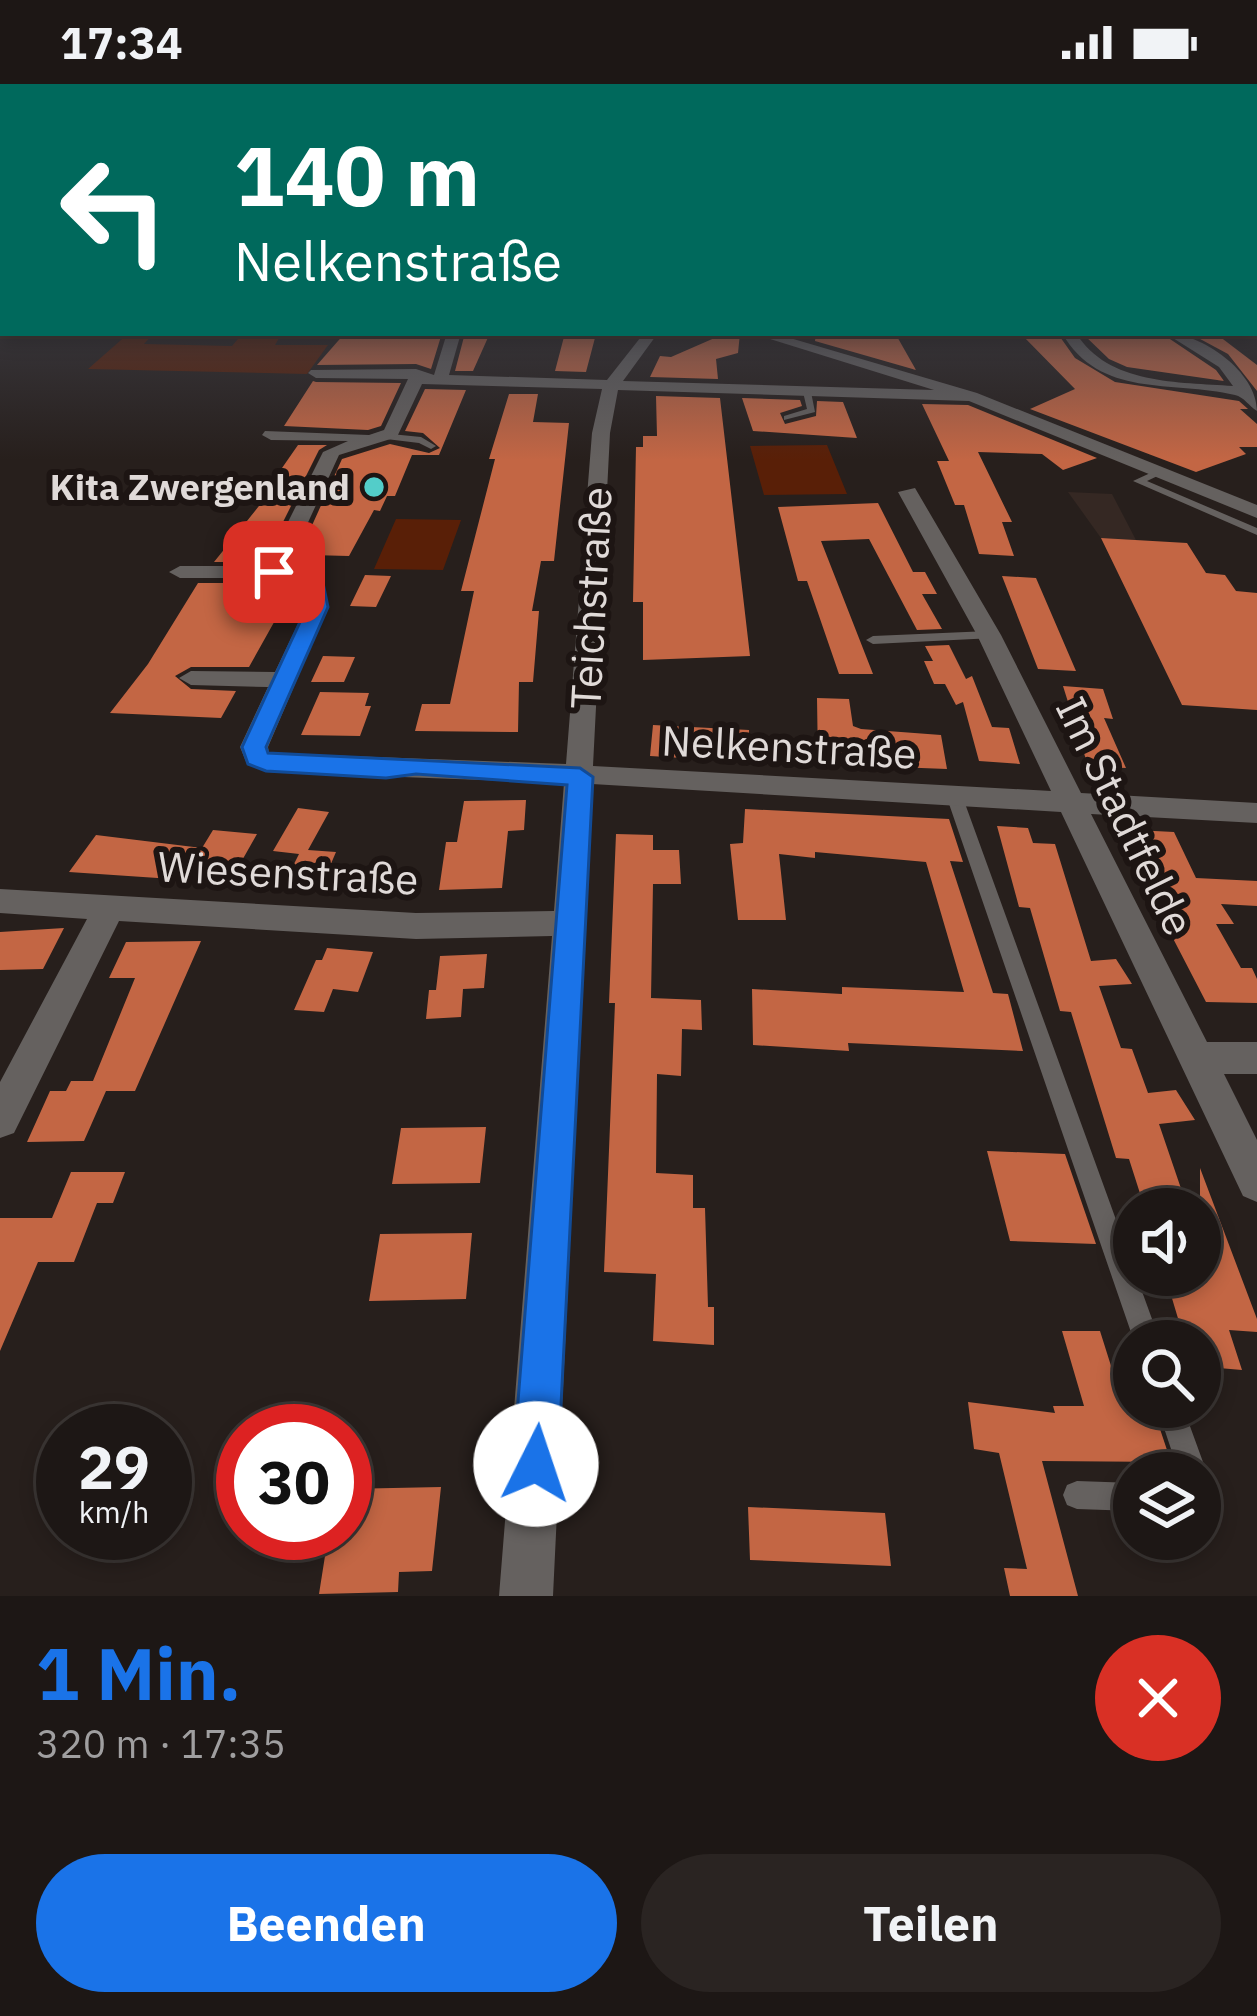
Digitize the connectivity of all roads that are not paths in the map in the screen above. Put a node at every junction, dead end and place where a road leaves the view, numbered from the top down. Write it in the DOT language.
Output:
graph roads {
  1 [pos="453,336"];
  2 [pos="649,336"];
  3 [pos="768,336"];
  4 [pos="1072,336"];
  5 [pos="1177,336"];
  6 [pos="316,373"];
  7 [pos="416,380"];
  8 [pos="440,380"];
  9 [pos="611,386"];
  10 [pos="1242,391"];
  11 [pos="807,392"];
  12 [pos="971,396"];
  13 [pos="1257,406"];
  14 [pos="787,418"];
  15 [pos="271,435"];
  16 [pos="381,436"];
  17 [pos="337,444"];
  18 [pos="431,446"];
  19 [pos="1162,472"];
  20 [pos="908,492"];
  21 [pos="1257,512"];
  22 [pos="1257,532"];
  23 [pos="181,572"];
  24 [pos="274,572"];
  25 [pos="989,635"];
  26 [pos="873,640"];
  27 [pos="190,678"];
  28 [pos="286,680"];
  29 [pos="580,777"];
  30 [pos="955,798"];
  31 [pos="1074,804"];
  32 [pos="1257,813"];
  33 [pos="0,901"];
  34 [pos="109,908"];
  35 [pos="571,923"];
  36 [pos="1197,1058"];
  37 [pos="1257,1058"];
  38 [pos="0,1120"];
  39 [pos="1257,1182"];
  40 [pos="1140,1320"];
  41 [pos="1077,1495"];
  42 [pos="1113,1496"];
  43 [pos="530,1596"];
  1 -- 8 [label="street"];
  2 -- 9 [label="street, Teichstraße"];
  3 -- 12 [label="street"];
  4 -- 10 [label="street"];
  5 -- 10 [label="street"];
  6 -- 7 [label="street"];
  7 -- 8 [label="street"];
  7 -- 16 [label="street"];
  8 -- 9 [label="street"];
  9 -- 11 [label="street"];
  9 -- 29 [label="street, Teichstraße"];
  10 -- 13 [label="street"];
  11 -- 12 [label="street"];
  11 -- 14 [label="lane"];
  12 -- 19 [label="street"];
  15 -- 17 [label="street"];
  16 -- 17 [label="street"];
  16 -- 18 [label="lane"];
  17 -- 24 [label="street"];
  19 -- 21 [label="street"];
  19 -- 22 [label="lane"];
  20 -- 25 [label="street, Im Stadtfelde"];
  23 -- 24 [label="street"];
  24 -- 28 [label="street"];
  25 -- 26 [label="lane"];
  25 -- 31 [label="street, Im Stadtfelde"];
  27 -- 28 [label="street"];
  28 -- 29 [label="street, Nelkenstraße"];
  29 -- 30 [label="street, Nelkenstraße"];
  29 -- 35 [label="street, Teichstraße"];
  30 -- 31 [label="street, Nelkenstraße"];
  30 -- 40 [label="lane"];
  31 -- 32 [label="street, Nelkenstraße"];
  31 -- 36 [label="street, Im Stadtfelde"];
  33 -- 34 [label="street, Wiesenstraße"];
  34 -- 35 [label="street, Wiesenstraße"];
  34 -- 38 [label="street"];
  35 -- 43 [label="street, Teichstraße"];
  36 -- 37 [label="street"];
  36 -- 39 [label="street, Im Stadtfelde"];
  41 -- 42 [label="lane"];
}
